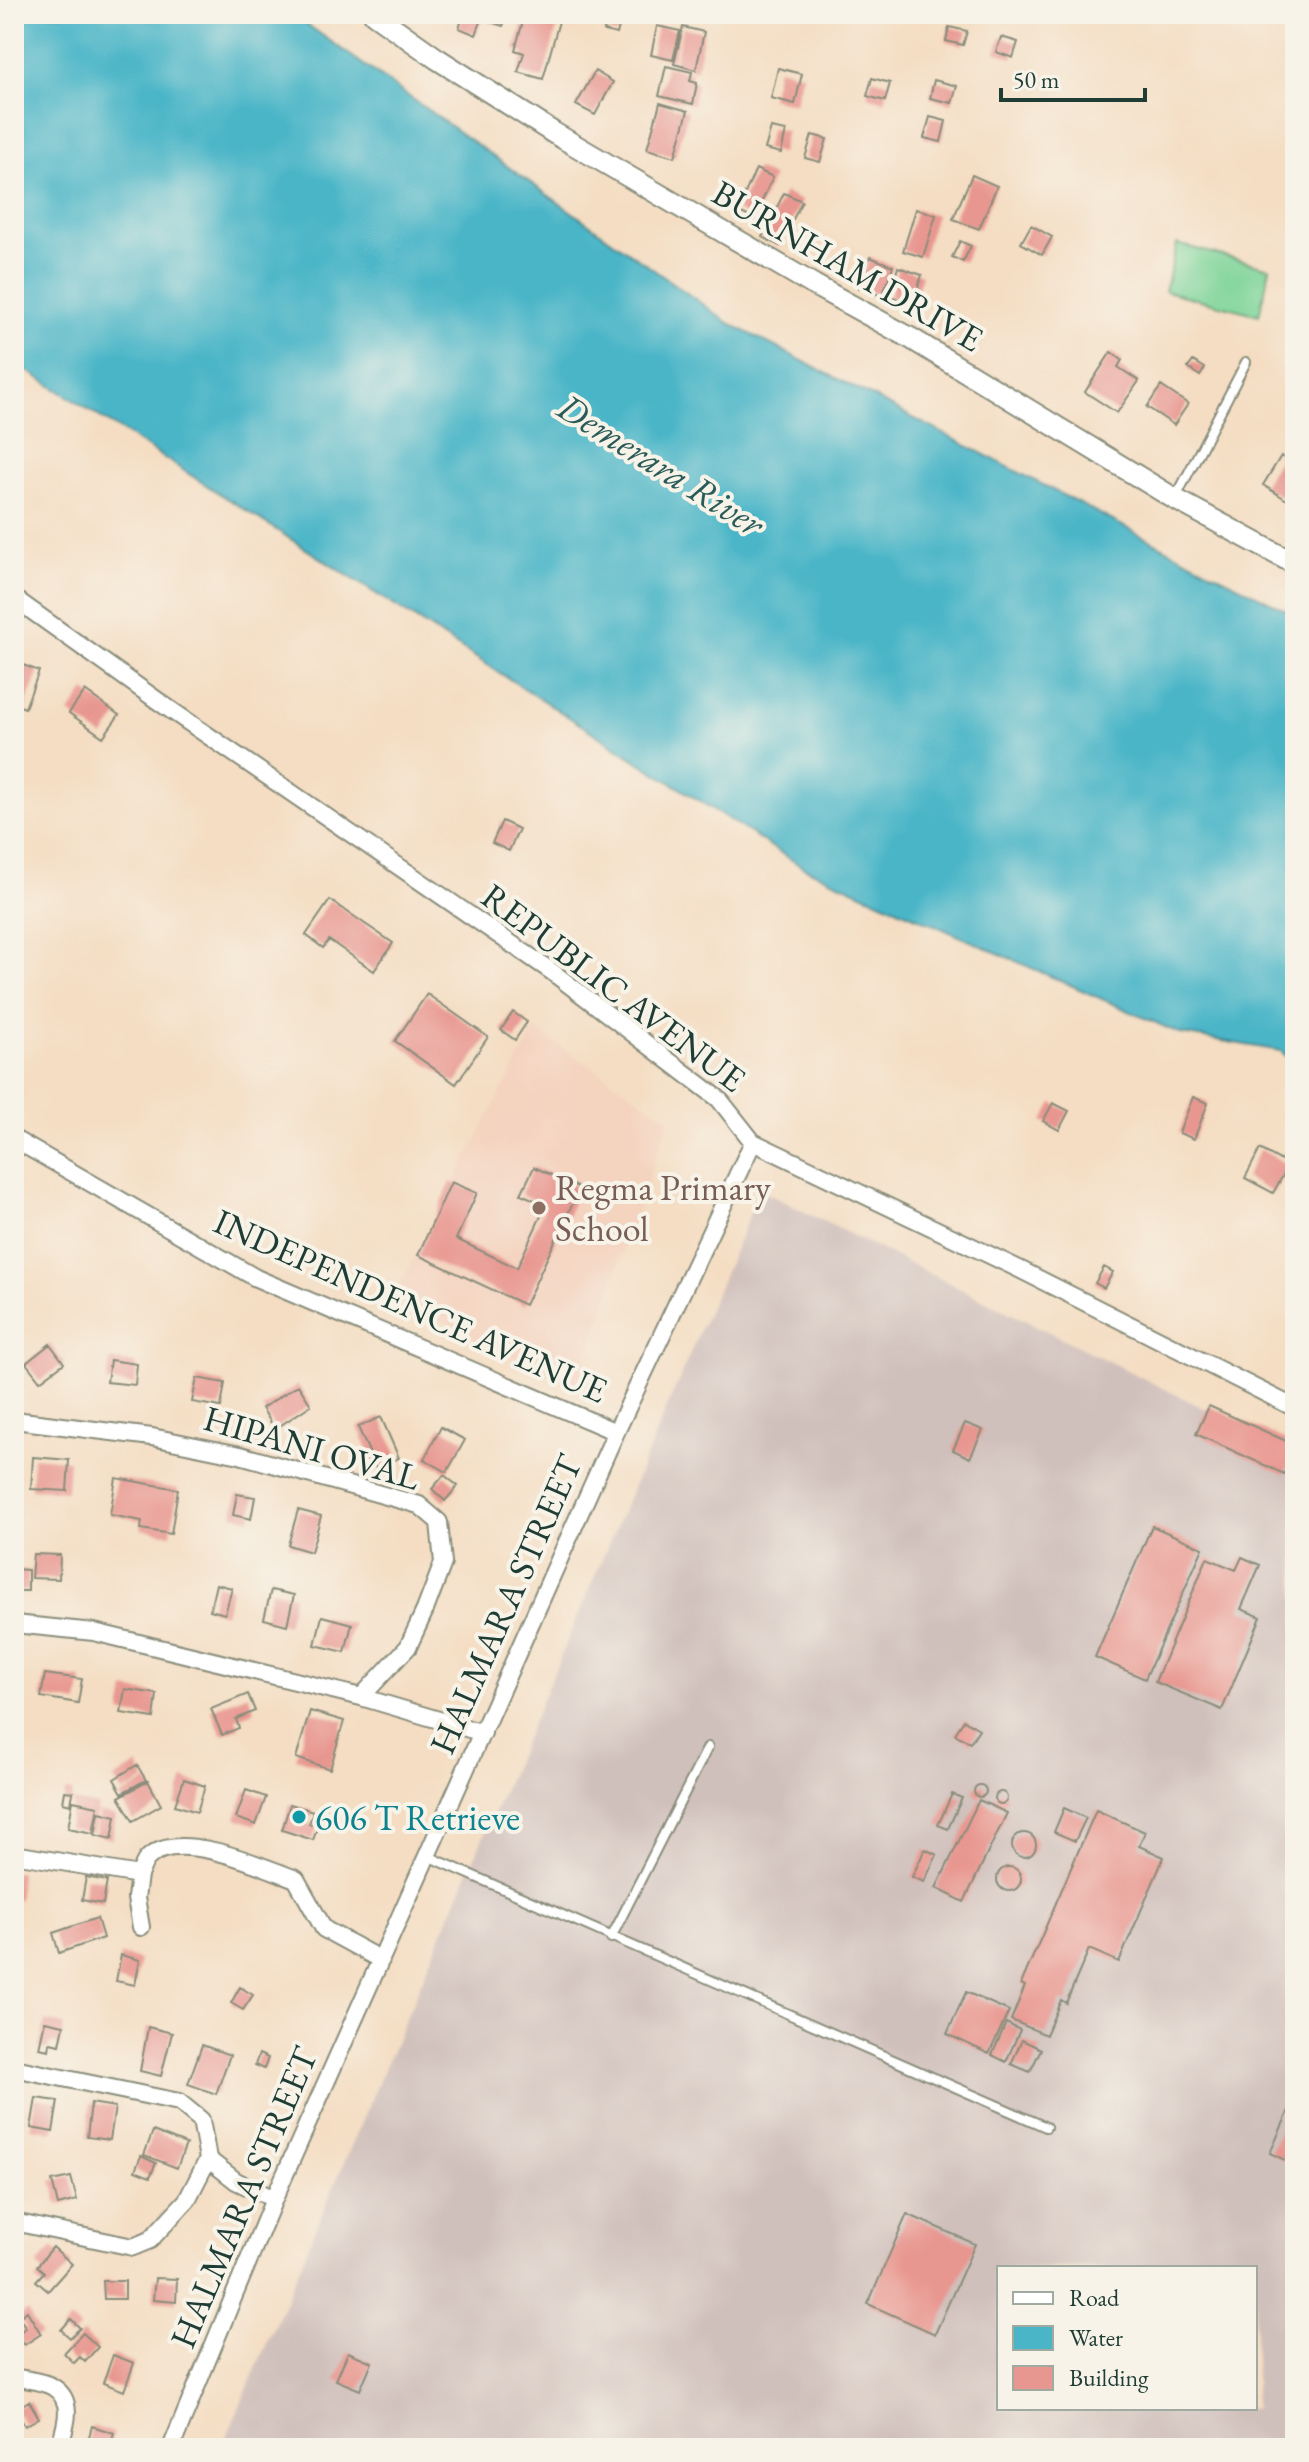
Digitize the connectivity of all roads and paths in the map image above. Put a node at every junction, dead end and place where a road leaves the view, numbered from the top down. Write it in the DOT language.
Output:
graph roads {
  1 [pos="374,14"];
  2 [pos="1246,362"];
  3 [pos="1175,499"];
  4 [pos="1295,564"];
  5 [pos="14,598"];
  6 [pos="14,1139"];
  7 [pos="753,1142"];
  8 [pos="1295,1408"];
  9 [pos="14,1420"];
  10 [pos="616,1432"];
  11 [pos="14,1624"];
  12 [pos="361,1697"];
  13 [pos="483,1733"];
  14 [pos="708,1747"];
  15 [pos="14,1854"];
  16 [pos="428,1856"];
  17 [pos="139,1875"];
  18 [pos="141,1927"];
  19 [pos="611,1938"];
  20 [pos="381,1960"];
  21 [pos="14,2068"];
  22 [pos="1046,2127"];
  23 [pos="208,2159"];
  24 [pos="274,2199"];
  25 [pos="14,2222"];
  26 [pos="14,2377"];
  27 [pos="59,2448"];
  28 [pos="171,2448"];
  1 -- 3 [label="street, BURNHAM DRIVE"];
  2 -- 3 [label="lane"];
  3 -- 4 [label="street, BURNHAM DRIVE"];
  5 -- 7 [label="street, REPUBLIC AVENUE"];
  6 -- 10 [label="street, INDEPENDENCE AVENUE"];
  7 -- 8 [label="street, REPUBLIC AVENUE"];
  7 -- 10 [label="street, HALMARA STREET"];
  9 -- 12 [label="street, HIPANI OVAL"];
  10 -- 13 [label="street, HALMARA STREET"];
  11 -- 12 [label="street"];
  12 -- 13 [label="street"];
  13 -- 16 [label="street, HALMARA STREET"];
  14 -- 19 [label="lane"];
  15 -- 17 [label="street"];
  16 -- 19 [label="lane"];
  16 -- 20 [label="street, HALMARA STREET"];
  17 -- 18 [label="street"];
  17 -- 20 [label="street"];
  19 -- 22 [label="lane"];
  20 -- 24 [label="street, HALMARA STREET"];
  21 -- 23 [label="street"];
  23 -- 24 [label="street"];
  23 -- 25 [label="street"];
  24 -- 28 [label="street, HALMARA STREET"];
  26 -- 27 [label="street"];
}
